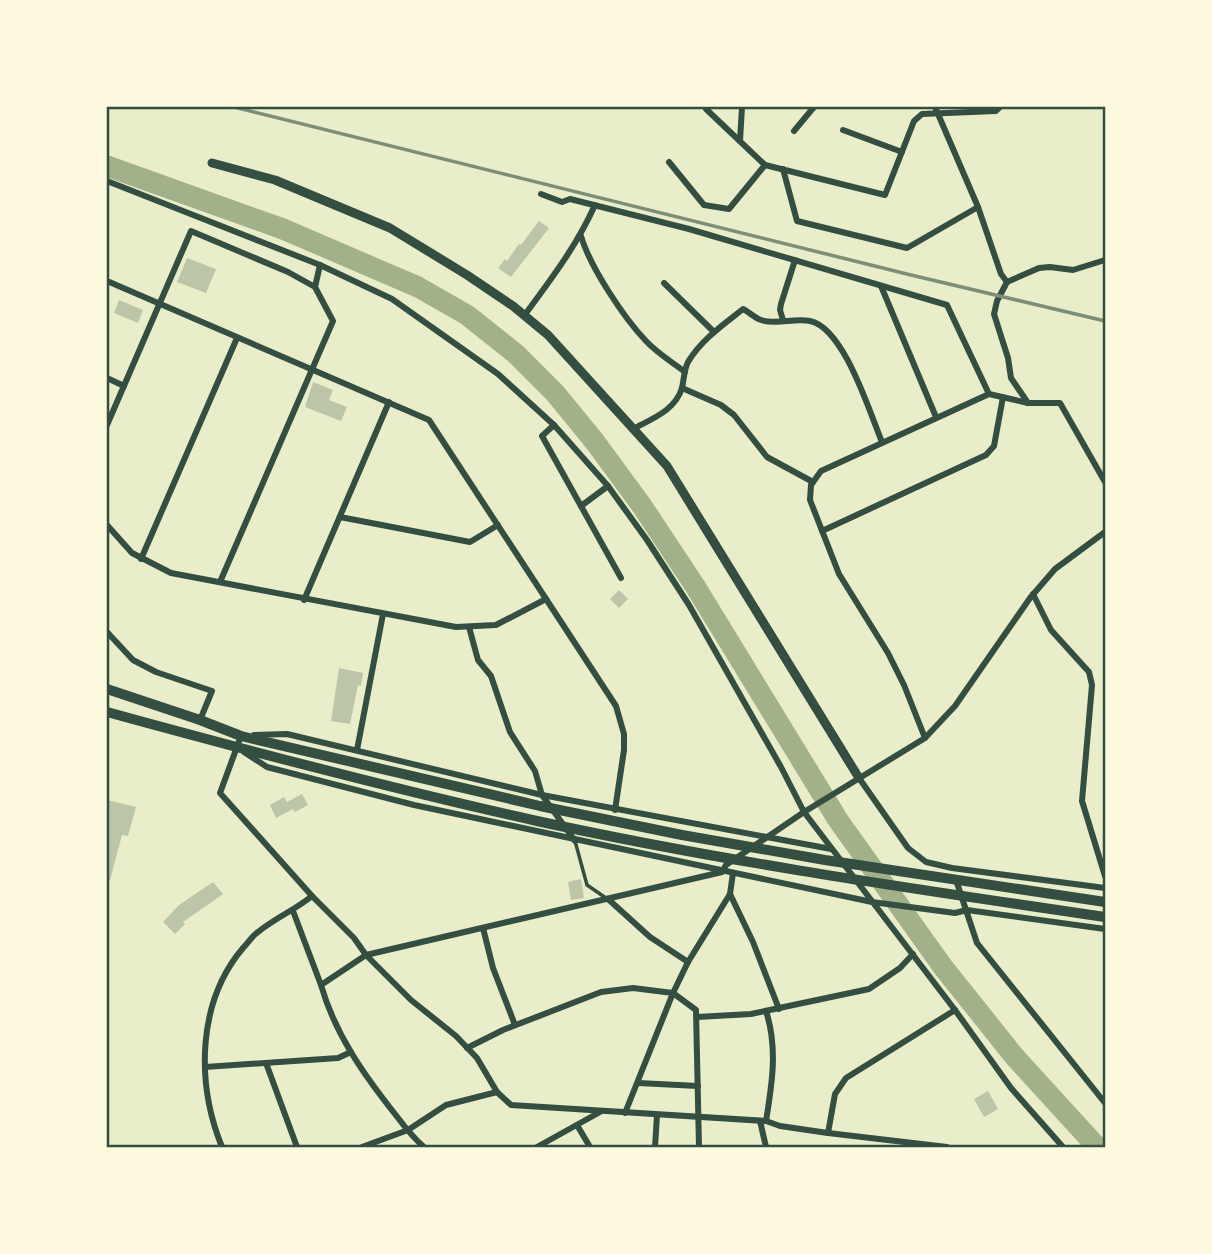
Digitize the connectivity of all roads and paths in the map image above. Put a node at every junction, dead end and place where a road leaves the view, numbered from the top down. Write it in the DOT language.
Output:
graph roads {
  1 [pos="742,107"];
  2 [pos="814,107"];
  3 [pos="1000,107"];
  4 [pos="706,109"];
  5 [pos="936,109"];
  6 [pos="843,130"];
  7 [pos="794,131"];
  8 [pos="740,141"];
  9 [pos="902,152"];
  10 [pos="669,162"];
  11 [pos="212,163"];
  12 [pos="765,165"];
  13 [pos="783,169"];
  14 [pos="107,181"];
  15 [pos="541,194"];
  16 [pos="594,205"];
  17 [pos="978,207"];
  18 [pos="581,236"];
  19 [pos="796,260"];
  20 [pos="1105,260"];
  21 [pos="320,265"];
  22 [pos="107,281"];
  23 [pos="1007,282"];
  24 [pos="664,284"];
  25 [pos="881,286"];
  26 [pos="315,287"];
  27 [pos="160,304"];
  28 [pos="524,316"];
  29 [pos="783,320"];
  30 [pos="714,332"];
  31 [pos="237,338"];
  32 [pos="311,370"];
  33 [pos="685,372"];
  34 [pos="107,378"];
  35 [pos="124,386"];
  36 [pos="682,388"];
  37 [pos="989,394"];
  38 [pos="1003,397"];
  39 [pos="389,402"];
  40 [pos="1028,403"];
  41 [pos="936,417"];
  42 [pos="107,425"];
  43 [pos="554,425"];
  44 [pos="633,429"];
  45 [pos="882,442"];
  46 [pos="813,482"];
  47 [pos="1105,482"];
  48 [pos="608,486"];
  49 [pos="581,506"];
  50 [pos="340,517"];
  51 [pos="107,525"];
  52 [pos="498,525"];
  53 [pos="822,531"];
  54 [pos="1105,532"];
  55 [pos="141,559"];
  56 [pos="621,578"];
  57 [pos="220,582"];
  58 [pos="1033,594"];
  59 [pos="546,599"];
  60 [pos="304,600"];
  61 [pos="383,614"];
  62 [pos="469,627"];
  63 [pos="107,632"];
  64 [pos="107,689"];
  65 [pos="107,712"];
  66 [pos="200,720"];
  67 [pos="925,738"];
  68 [pos="239,742"];
  69 [pos="357,750"];
  70 [pos="857,779"];
  71 [pos="541,800"];
  72 [pos="615,810"];
  73 [pos="804,812"];
  74 [pos="766,838"];
  75 [pos="575,841"];
  76 [pos="831,849"];
  77 [pos="952,869"];
  78 [pos="722,872"];
  79 [pos="733,873"];
  80 [pos="1105,876"];
  81 [pos="1105,888"];
  82 [pos="730,894"];
  83 [pos="312,896"];
  84 [pos="608,899"];
  85 [pos="872,902"];
  86 [pos="1105,902"];
  87 [pos="967,910"];
  88 [pos="293,911"];
  89 [pos="1105,917"];
  90 [pos="483,928"];
  91 [pos="1105,929"];
  92 [pos="913,954"];
  93 [pos="366,955"];
  94 [pos="688,962"];
  95 [pos="321,985"];
  96 [pos="673,993"];
  97 [pos="779,1009"];
  98 [pos="955,1010"];
  99 [pos="766,1011"];
  100 [pos="697,1017"];
  101 [pos="515,1025"];
  102 [pos="467,1048"];
  103 [pos="351,1052"];
  104 [pos="266,1063"];
  105 [pos="205,1067"];
  106 [pos="638,1083"];
  107 [pos="698,1086"];
  108 [pos="498,1092"];
  109 [pos="1105,1103"];
  110 [pos="602,1111"];
  111 [pos="625,1113"];
  112 [pos="657,1115"];
  113 [pos="699,1118"];
  114 [pos="763,1121"];
  115 [pos="577,1125"];
  116 [pos="408,1130"];
  117 [pos="828,1133"];
  118 [pos="929,1146"];
  119 [pos="222,1147"];
  120 [pos="297,1147"];
  121 [pos="362,1147"];
  122 [pos="424,1147"];
  123 [pos="537,1147"];
  124 [pos="590,1147"];
  125 [pos="655,1147"];
  126 [pos="699,1147"];
  127 [pos="766,1147"];
  128 [pos="947,1147"];
  129 [pos="1063,1147"];
  1 -- 8 [label="street"];
  2 -- 7 [label="street"];
  3 -- 5 [label="street"];
  4 -- 8 [label="street"];
  5 -- 9 [label="street"];
  5 -- 17 [label="street"];
  6 -- 9 [label="street"];
  8 -- 12 [label="street"];
  9 -- 13 [label="street"];
  10 -- 12 [label="street"];
  11 -- 28 [label="main road"];
  12 -- 13 [label="street"];
  13 -- 17 [label="street"];
  14 -- 21 [label="street"];
  15 -- 16 [label="street"];
  16 -- 18 [label="street"];
  16 -- 19 [label="street"];
  17 -- 23 [label="street"];
  18 -- 28 [label="street"];
  18 -- 33 [label="street"];
  19 -- 25 [label="street"];
  19 -- 29 [label="street"];
  20 -- 23 [label="street"];
  21 -- 26 [label="street"];
  21 -- 43 [label="street"];
  22 -- 27 [label="street"];
  23 -- 40 [label="street"];
  24 -- 30 [label="street"];
  25 -- 37 [label="street"];
  25 -- 41 [label="street"];
  26 -- 27 [label="street"];
  26 -- 32 [label="street"];
  27 -- 31 [label="street"];
  27 -- 35 [label="street"];
  28 -- 44 [label="main road"];
  29 -- 30 [label="street"];
  29 -- 45 [label="street"];
  30 -- 33 [label="street"];
  31 -- 32 [label="street"];
  31 -- 55 [label="street"];
  32 -- 39 [label="street"];
  32 -- 57 [label="street"];
  33 -- 36 [label="street"];
  34 -- 35 [label="street"];
  35 -- 42 [label="street"];
  36 -- 44 [label="street"];
  36 -- 46 [label="street"];
  37 -- 38 [label="street"];
  37 -- 41 [label="street"];
  38 -- 40 [label="street"];
  38 -- 53 [label="street"];
  39 -- 50 [label="street"];
  39 -- 52 [label="street"];
  40 -- 47 [label="street"];
  41 -- 45 [label="street"];
  43 -- 48 [label="street"];
  43 -- 49 [label="street"];
  44 -- 70 [label="main road"];
  45 -- 46 [label="street"];
  46 -- 53 [label="street"];
  48 -- 49 [label="street"];
  48 -- 73 [label="street"];
  49 -- 56 [label="street"];
  50 -- 52 [label="street"];
  50 -- 60 [label="street"];
  51 -- 55 [label="street"];
  52 -- 59 [label="street"];
  53 -- 67 [label="street"];
  54 -- 58 [label="street"];
  55 -- 57 [label="street"];
  57 -- 60 [label="street"];
  58 -- 67 [label="street"];
  58 -- 80 [label="street"];
  59 -- 62 [label="street"];
  59 -- 72 [label="street"];
  60 -- 61 [label="street"];
  61 -- 62 [label="street"];
  61 -- 69 [label="street"];
  62 -- 71 [label="street"];
  63 -- 66 [label="street"];
  64 -- 66 [label="highway"];
  65 -- 68 [label="highway"];
  66 -- 68 [label="highway"];
  67 -- 70 [label="street"];
  68 -- 69 [label="street"];
  68 -- 71 [label="highway"];
  68 -- 75 [label="street"];
  68 -- 83 [label="street"];
  68 -- 89 [label="highway"];
  69 -- 71 [label="street"];
  70 -- 73 [label="street"];
  70 -- 77 [label="street"];
  71 -- 72 [label="street"];
  71 -- 75 [label="street"];
  71 -- 86 [label="highway"];
  72 -- 74 [label="street"];
  73 -- 74 [label="street"];
  73 -- 76 [label="street"];
  74 -- 76 [label="street"];
  74 -- 78 [label="street"];
  75 -- 78 [label="street"];
  75 -- 84 [label="lane"];
  76 -- 85 [label="street"];
  77 -- 81 [label="street"];
  77 -- 87 [label="street"];
  78 -- 79 [label="street"];
  78 -- 84 [label="street"];
  79 -- 82 [label="street"];
  79 -- 85 [label="street"];
  82 -- 94 [label="street"];
  82 -- 97 [label="street"];
  83 -- 88 [label="street"];
  83 -- 93 [label="street"];
  84 -- 90 [label="street"];
  84 -- 94 [label="street"];
  85 -- 87 [label="street"];
  85 -- 92 [label="street"];
  87 -- 91 [label="street"];
  87 -- 109 [label="street"];
  88 -- 95 [label="street"];
  88 -- 105 [label="street"];
  90 -- 93 [label="street"];
  90 -- 101 [label="street"];
  92 -- 97 [label="street"];
  92 -- 98 [label="street"];
  93 -- 95 [label="street"];
  93 -- 102 [label="street"];
  94 -- 96 [label="street"];
  95 -- 103 [label="street"];
  96 -- 100 [label="street"];
  96 -- 101 [label="street"];
  96 -- 106 [label="street"];
  97 -- 99 [label="street"];
  98 -- 117 [label="street"];
  98 -- 129 [label="street"];
  99 -- 100 [label="street"];
  99 -- 114 [label="street"];
  100 -- 107 [label="street"];
  101 -- 102 [label="street"];
  102 -- 108 [label="street"];
  103 -- 104 [label="street"];
  103 -- 116 [label="street"];
  104 -- 105 [label="street"];
  104 -- 120 [label="street"];
  105 -- 119 [label="street"];
  106 -- 107 [label="street"];
  106 -- 111 [label="street"];
  107 -- 113 [label="street"];
  108 -- 110 [label="street"];
  108 -- 116 [label="street"];
  110 -- 111 [label="street"];
  110 -- 115 [label="street"];
  111 -- 112 [label="street"];
  112 -- 113 [label="street"];
  112 -- 125 [label="street"];
  113 -- 114 [label="street"];
  113 -- 126 [label="street"];
  114 -- 117 [label="street"];
  114 -- 127 [label="street"];
  115 -- 123 [label="street"];
  115 -- 124 [label="street"];
  116 -- 121 [label="street"];
  116 -- 122 [label="street"];
  117 -- 118 [label="street"];
  118 -- 128 [label="street"];
}
